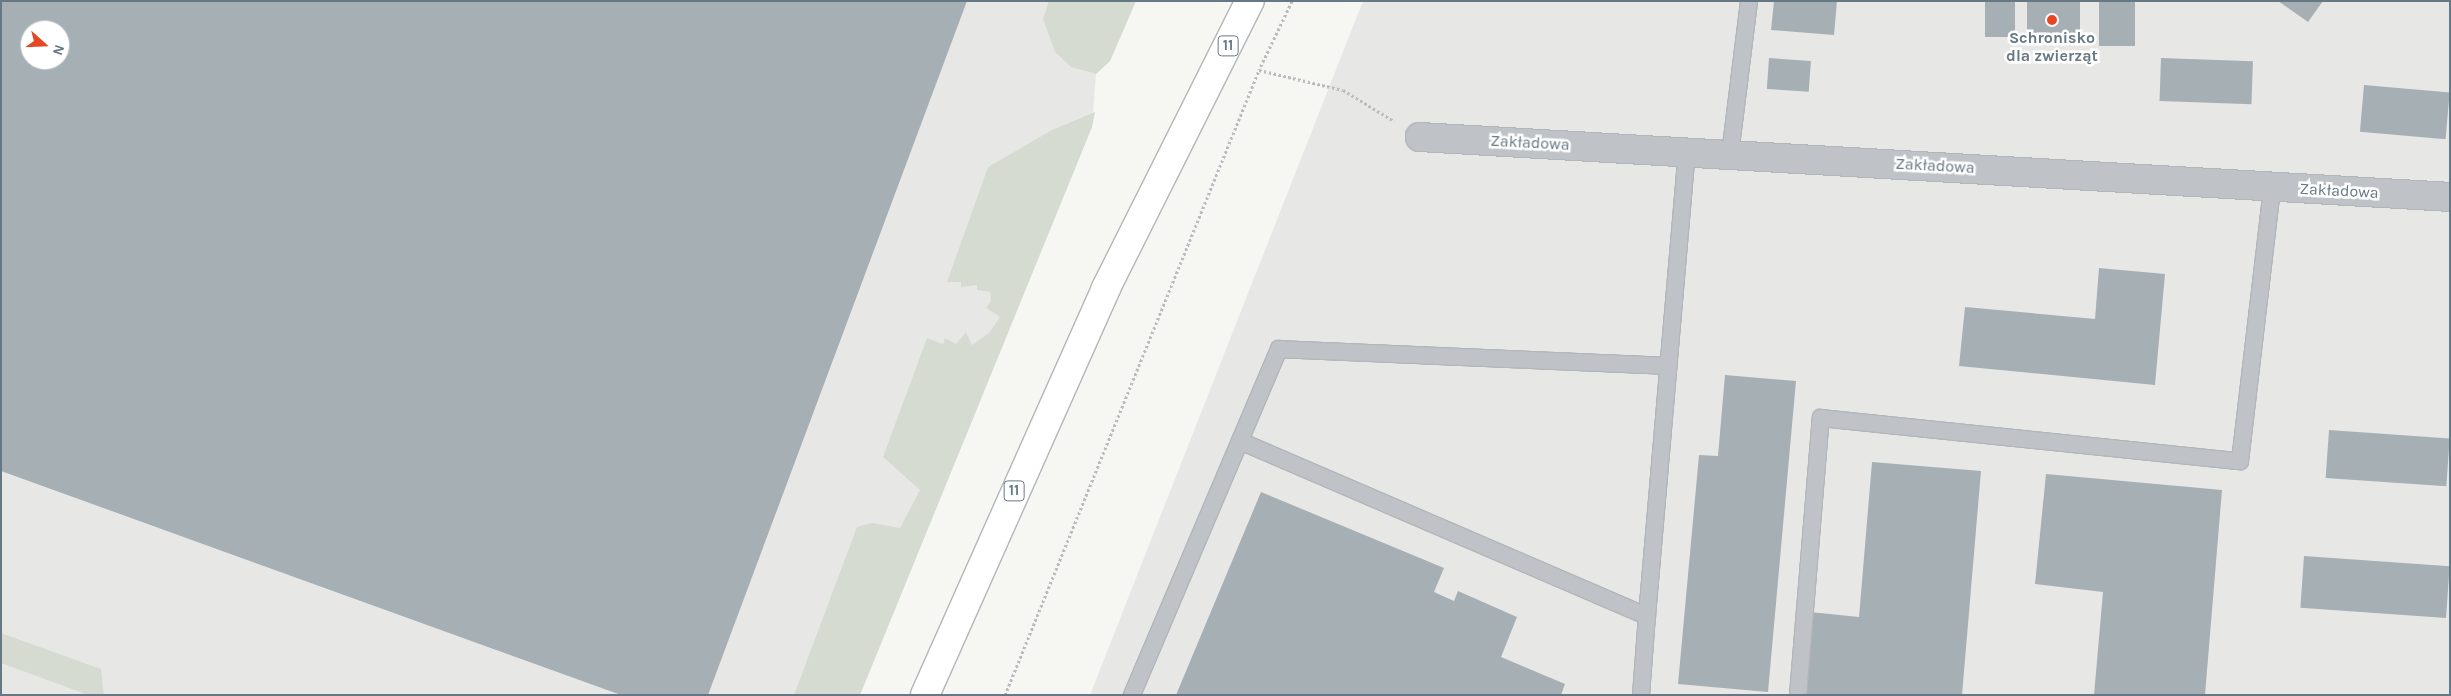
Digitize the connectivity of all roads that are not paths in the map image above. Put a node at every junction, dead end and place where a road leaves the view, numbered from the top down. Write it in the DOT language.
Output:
graph roads {
  1 [pos="1250,1"];
  2 [pos="1749,1"];
  3 [pos="1420,137"];
  4 [pos="1687,151"];
  5 [pos="1730,154"];
  6 [pos="2272,187"];
  7 [pos="2450,197"];
  8 [pos="1668,366"];
  9 [pos="1240,441"];
  10 [pos="1647,616"];
  11 [pos="925,695"];
  12 [pos="1132,695"];
  13 [pos="1641,695"];
  14 [pos="1798,695"];
  1 -- 11 [label="highway, 11"];
  2 -- 5 [label="lane"];
  3 -- 4 [label="street, Zakładowa"];
  4 -- 5 [label="street, Zakładowa"];
  4 -- 8 [label="lane"];
  5 -- 6 [label="street, Zakładowa"];
  6 -- 7 [label="street, Zakładowa"];
  6 -- 14 [label="lane"];
  8 -- 9 [label="lane"];
  8 -- 10 [label="lane"];
  9 -- 10 [label="lane"];
  9 -- 12 [label="lane"];
  10 -- 13 [label="lane"];
}
